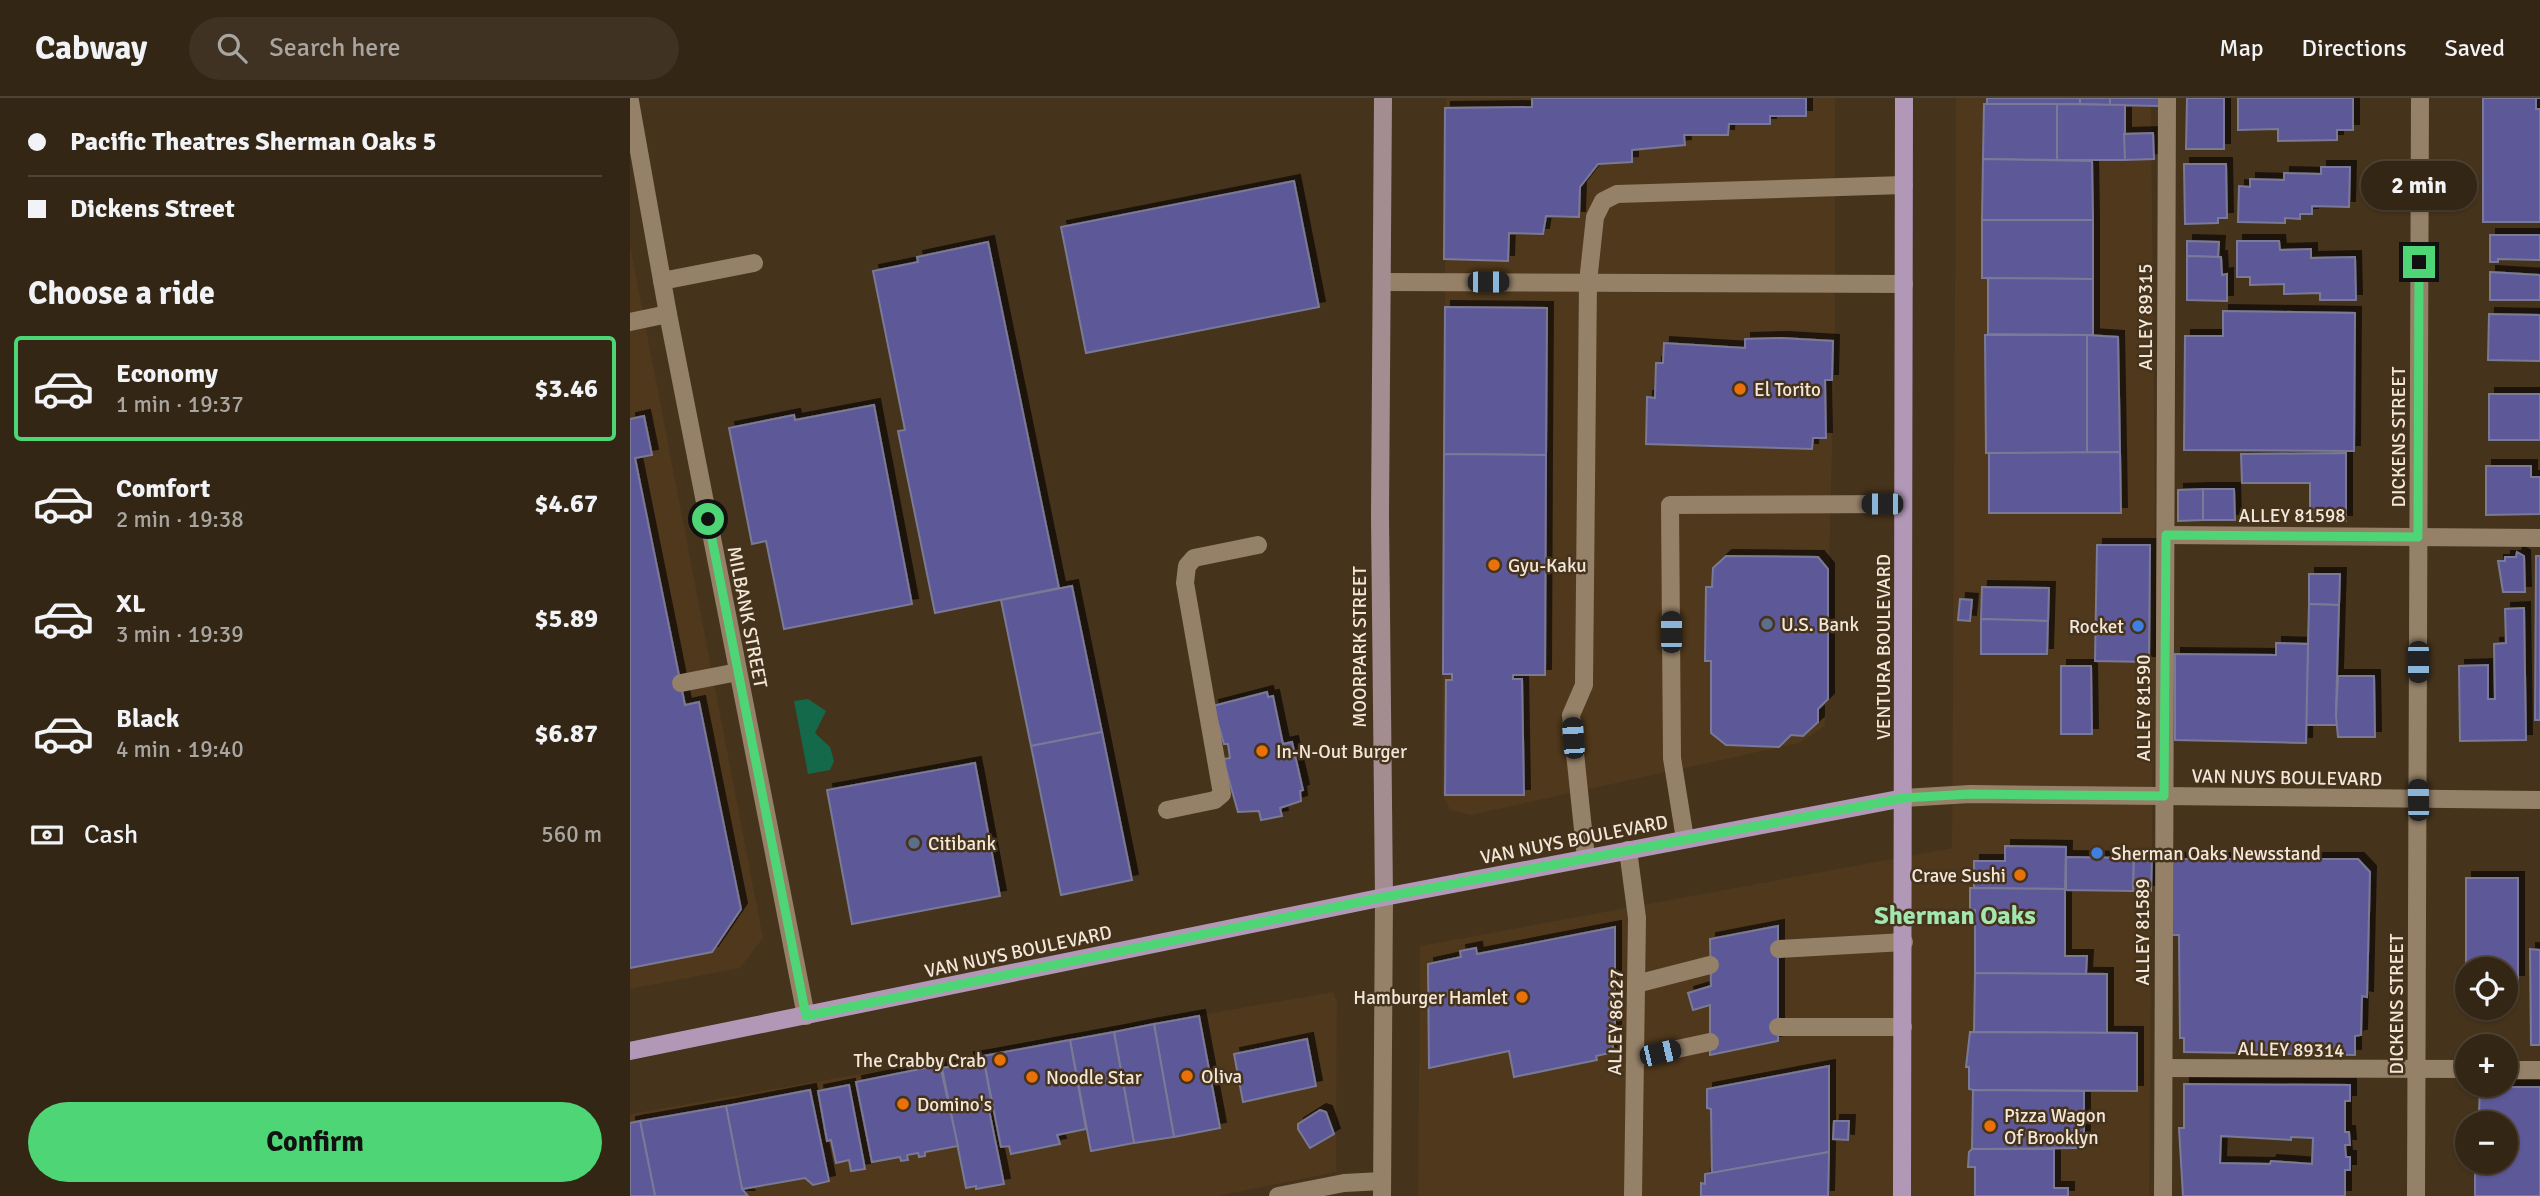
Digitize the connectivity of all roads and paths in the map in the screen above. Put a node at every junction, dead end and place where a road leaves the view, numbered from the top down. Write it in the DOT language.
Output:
graph roads {
  1 [pos="1382,98"];
  2 [pos="1904,98"];
  3 [pos="2167,98"];
  4 [pos="2420,98"];
  5 [pos="630,101"];
  6 [pos="1904,184"];
  7 [pos="754,262"];
  8 [pos="662,281"];
  9 [pos="1381,282"];
  10 [pos="1588,282"];
  11 [pos="1904,284"];
  12 [pos="668,314"];
  13 [pos="630,322"];
  14 [pos="1903,504"];
  15 [pos="2166,535"];
  16 [pos="2418,537"];
  17 [pos="2540,538"];
  18 [pos="1258,545"];
  19 [pos="738,672"];
  20 [pos="681,682"];
  21 [pos="2164,796"];
  22 [pos="1904,798"];
  23 [pos="2418,800"];
  24 [pos="2540,800"];
  25 [pos="1167,810"];
  26 [pos="1685,839"];
  27 [pos="1628,850"];
  28 [pos="1586,858"];
  29 [pos="1384,897"];
  30 [pos="1904,942"];
  31 [pos="1779,949"];
  32 [pos="1710,965"];
  33 [pos="1636,984"];
  34 [pos="806,1016"];
  35 [pos="1778,1027"];
  36 [pos="1903,1027"];
  37 [pos="1710,1042"];
  38 [pos="630,1051"];
  39 [pos="1635,1058"];
  40 [pos="2164,1068"];
  41 [pos="2417,1069"];
  42 [pos="2455,1069"];
  43 [pos="2518,1070"];
  44 [pos="2540,1070"];
  45 [pos="1382,1188"];
  46 [pos="1278,1196"];
  47 [pos="1633,1196"];
  48 [pos="1902,1196"];
  49 [pos="2163,1196"];
  50 [pos="2416,1196"];
  1 -- 9 [label="main road, MOORPARK STREET"];
  2 -- 6 [label="main road, VENTURA BOULEVARD"];
  3 -- 15 [label="street, ALLEY 89315"];
  4 -- 16 [label="street, DICKENS STREET"];
  5 -- 8 [label="street, MILBANK STREET"];
  6 -- 10 [label="street"];
  6 -- 11 [label="main road, VENTURA BOULEVARD"];
  7 -- 8 [label="street"];
  8 -- 12 [label="street, MILBANK STREET"];
  9 -- 10 [label="street"];
  9 -- 29 [label="main road, MOORPARK STREET"];
  10 -- 11 [label="street"];
  10 -- 28 [label="street"];
  11 -- 14 [label="main road, VENTURA BOULEVARD"];
  12 -- 13 [label="street"];
  12 -- 19 [label="street, MILBANK STREET"];
  14 -- 22 [label="main road, VENTURA BOULEVARD"];
  14 -- 26 [label="street"];
  15 -- 16 [label="street, ALLEY 81598"];
  15 -- 21 [label="street, ALLEY 81590"];
  16 -- 17 [label="street, ALLEY 81598"];
  16 -- 23 [label="street, DICKENS STREET"];
  18 -- 25 [label="street"];
  19 -- 20 [label="street"];
  19 -- 34 [label="street, MILBANK STREET"];
  21 -- 22 [label="street, VAN NUYS BOULEVARD"];
  21 -- 23 [label="street, VAN NUYS BOULEVARD"];
  21 -- 40 [label="street, ALLEY 81589"];
  22 -- 26 [label="main road, VAN NUYS BOULEVARD"];
  22 -- 30 [label="main road, VENTURA BOULEVARD"];
  23 -- 24 [label="street, VAN NUYS BOULEVARD"];
  23 -- 41 [label="street, DICKENS STREET"];
  26 -- 27 [label="main road, VAN NUYS BOULEVARD"];
  27 -- 28 [label="main road, VAN NUYS BOULEVARD"];
  27 -- 33 [label="street, ALLEY 86127"];
  28 -- 29 [label="main road, VAN NUYS BOULEVARD"];
  29 -- 34 [label="main road, VAN NUYS BOULEVARD"];
  29 -- 45 [label="street, MOORPARK STREET"];
  30 -- 31 [label="street"];
  30 -- 36 [label="main road, VENTURA BOULEVARD"];
  32 -- 33 [label="street"];
  33 -- 39 [label="street, ALLEY 86127"];
  34 -- 38 [label="main road, VAN NUYS BOULEVARD"];
  35 -- 36 [label="street"];
  36 -- 48 [label="main road, VENTURA BOULEVARD"];
  37 -- 39 [label="street"];
  39 -- 47 [label="street, ALLEY 86127"];
  40 -- 41 [label="street, ALLEY 89314"];
  40 -- 49 [label="street, ALLEY 81589"];
  41 -- 42 [label="street, ALLEY 89314"];
  41 -- 50 [label="street, DICKENS STREET"];
  43 -- 44 [label="street"];
  45 -- 46 [label="street"];
}
